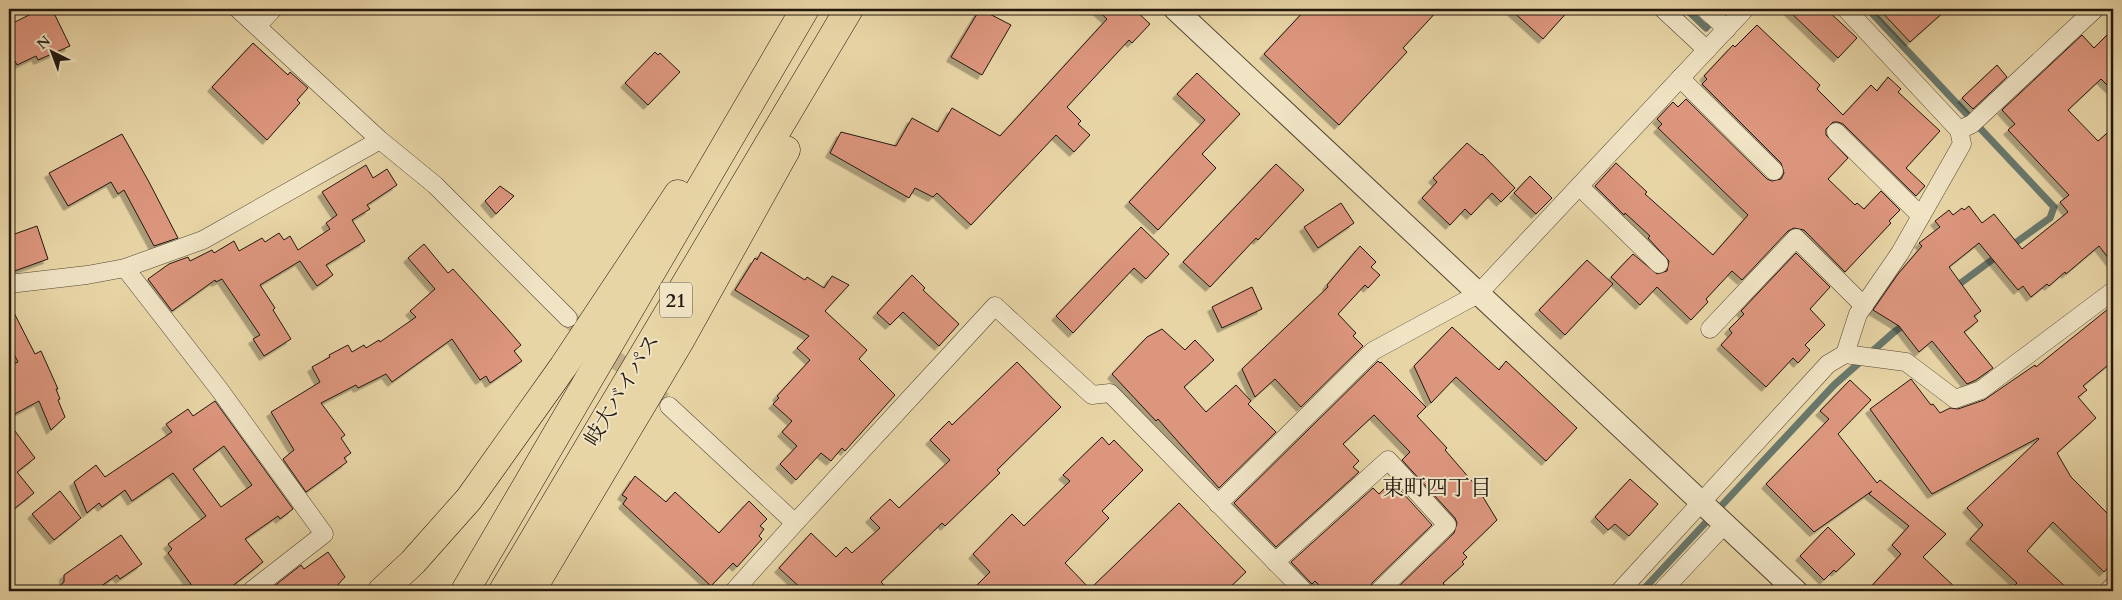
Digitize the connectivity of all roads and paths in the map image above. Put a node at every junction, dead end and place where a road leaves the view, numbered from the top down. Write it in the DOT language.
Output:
graph roads {
  1 [pos="238,9"];
  2 [pos="273,9"];
  3 [pos="806,9"];
  4 [pos="849,9"];
  5 [pos="1175,9"];
  6 [pos="1663,9"];
  7 [pos="1705,9"];
  8 [pos="1745,9"];
  9 [pos="2095,9"];
  10 [pos="1851,10"];
  11 [pos="257,26"];
  12 [pos="1726,29"];
  13 [pos="1707,50"];
  14 [pos="824,51"];
  15 [pos="1680,78"];
  16 [pos="740,122"];
  17 [pos="1959,130"];
  18 [pos="1836,132"];
  19 [pos="380,140"];
  20 [pos="1774,171"];
  21 [pos="1579,186"];
  22 [pos="1921,216"];
  23 [pos="1659,264"];
  24 [pos="125,268"];
  25 [pos="9,284"];
  26 [pos="2113,291"];
  27 [pos="1478,294"];
  28 [pos="1864,306"];
  29 [pos="568,318"];
  30 [pos="1710,329"];
  31 [pos="1845,354"];
  32 [pos="669,406"];
  33 [pos="1701,503"];
  34 [pos="1218,504"];
  35 [pos="795,523"];
  36 [pos="1724,525"];
  37 [pos="1275,562"];
  38 [pos="2113,586"];
  39 [pos="250,591"];
  40 [pos="382,591"];
  41 [pos="465,591"];
  42 [pos="503,591"];
  43 [pos="531,591"];
  44 [pos="734,591"];
  45 [pos="1304,591"];
  46 [pos="1379,591"];
  47 [pos="1620,591"];
  48 [pos="1662,591"];
  49 [pos="1796,591"];
  50 [pos="2108,591"];
  1 -- 11 [label="street"];
  2 -- 11 [label="street"];
  3 -- 16 [label="highway, 岐大バイパス / 21"];
  4 -- 14 [label="highway, 岐大バイパス / 21"];
  5 -- 27 [label="street"];
  6 -- 13 [label="street"];
  7 -- 12 [label="street"];
  8 -- 12 [label="street"];
  9 -- 17 [label="street"];
  10 -- 17 [label="street"];
  11 -- 19 [label="street"];
  12 -- 13 [label="street"];
  13 -- 15 [label="street"];
  14 -- 42 [label="highway, 岐大バイパス / 21"];
  14 -- 43 [label="highway, 21"];
  15 -- 20 [label="street"];
  15 -- 21 [label="street"];
  16 -- 40 [label="highway, 21"];
  16 -- 41 [label="highway, 岐大バイパス / 21"];
  17 -- 22 [label="street"];
  18 -- 22 [label="street"];
  19 -- 24 [label="street"];
  19 -- 29 [label="street"];
  21 -- 23 [label="street"];
  21 -- 27 [label="street"];
  22 -- 28 [label="street"];
  24 -- 25 [label="street"];
  24 -- 39 [label="street"];
  26 -- 31 [label="street"];
  27 -- 33 [label="street"];
  27 -- 34 [label="street"];
  28 -- 30 [label="street"];
  28 -- 31 [label="street"];
  31 -- 33 [label="street"];
  32 -- 35 [label="street"];
  33 -- 36 [label="street"];
  33 -- 47 [label="street"];
  34 -- 35 [label="street"];
  34 -- 37 [label="street"];
  35 -- 44 [label="street"];
  36 -- 48 [label="street"];
  36 -- 49 [label="street"];
  37 -- 45 [label="street"];
  37 -- 46 [label="street"];
  38 -- 50 [label="street"];
}
